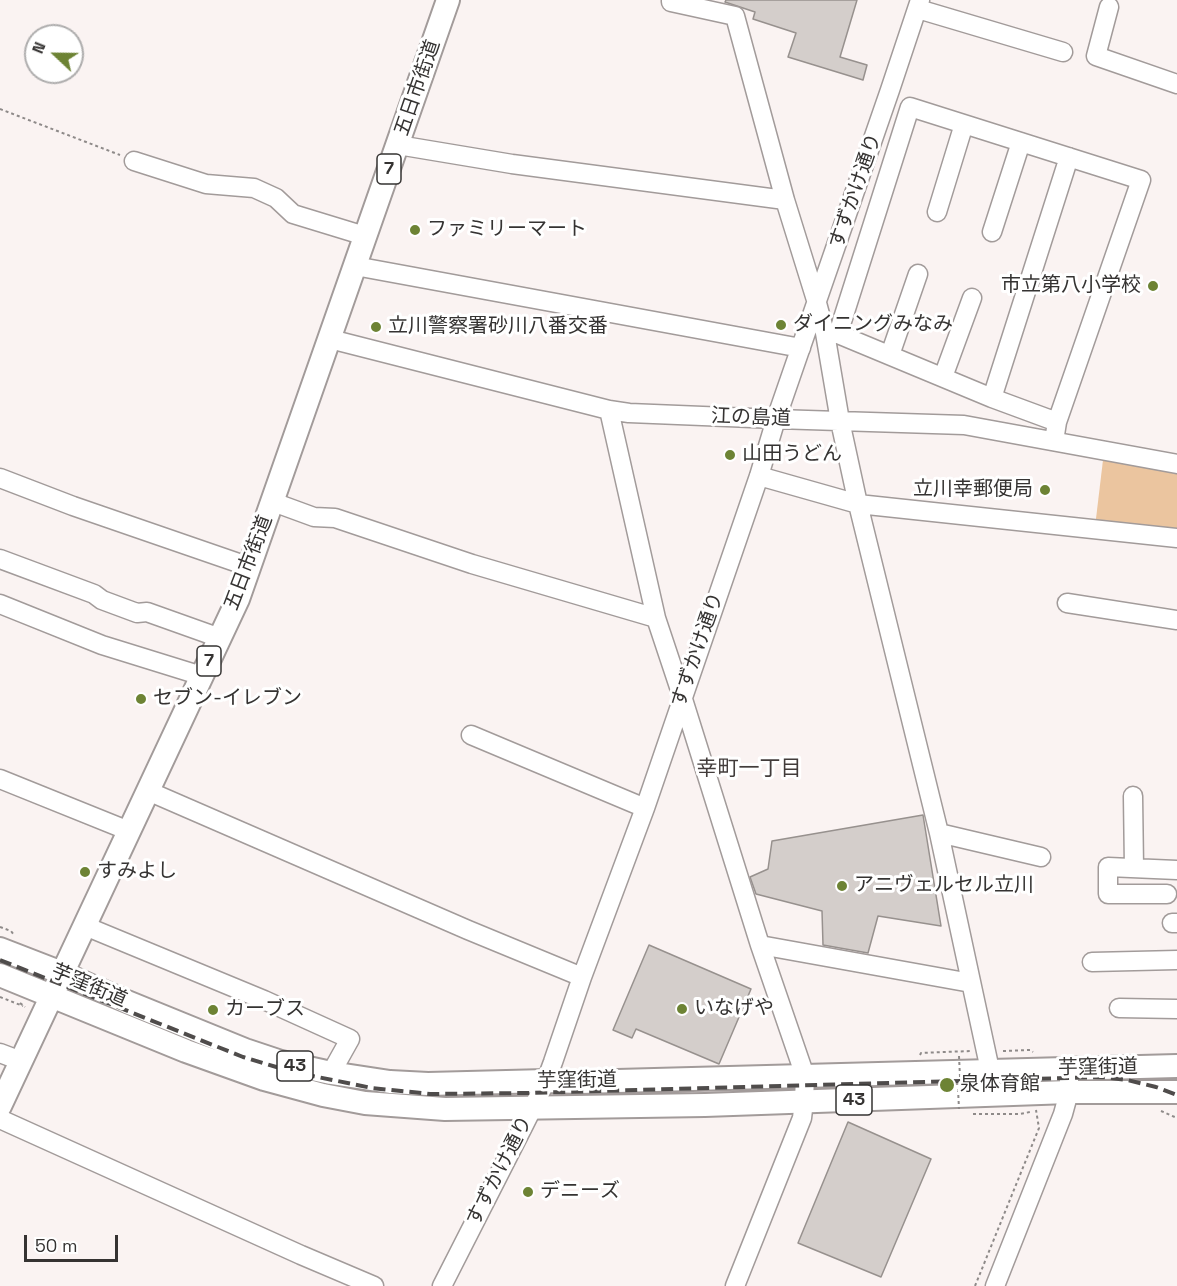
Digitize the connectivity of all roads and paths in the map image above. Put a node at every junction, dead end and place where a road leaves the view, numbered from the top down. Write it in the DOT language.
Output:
graph roads {
  1 [pos="448,0"];
  2 [pos="671,0"];
  3 [pos="919,4"];
  4 [pos="1109,7"];
  5 [pos="1063,52"];
  6 [pos="1177,84"];
  7 [pos="0,109"];
  8 [pos="964,124"];
  9 [pos="1021,142"];
  10 [pos="398,145"];
  11 [pos="1069,157"];
  12 [pos="134,161"];
  13 [pos="785,200"];
  14 [pos="936,213"];
  15 [pos="992,232"];
  16 [pos="365,236"];
  17 [pos="355,266"];
  18 [pos="918,274"];
  19 [pos="972,298"];
  20 [pos="817,303"];
  21 [pos="330,339"];
  22 [pos="801,348"];
  23 [pos="890,355"];
  24 [pos="943,377"];
  25 [pos="992,398"];
  26 [pos="609,410"];
  27 [pos="776,419"];
  28 [pos="840,421"];
  29 [pos="1057,423"];
  30 [pos="1054,441"];
  31 [pos="1177,464"];
  32 [pos="759,476"];
  33 [pos="0,478"];
  34 [pos="273,502"];
  35 [pos="858,504"];
  36 [pos="1177,538"];
  37 [pos="0,559"];
  38 [pos="250,567"];
  39 [pos="1067,603"];
  40 [pos="0,604"];
  41 [pos="656,618"];
  42 [pos="1177,620"];
  43 [pos="220,638"];
  44 [pos="202,676"];
  45 [pos="682,696"];
  46 [pos="471,735"];
  47 [pos="0,779"];
  48 [pos="148,791"];
  49 [pos="1133,796"];
  50 [pos="645,808"];
  51 [pos="129,831"];
  52 [pos="939,833"];
  53 [pos="1041,857"];
  54 [pos="1134,868"];
  55 [pos="1177,870"];
  56 [pos="1167,894"];
  57 [pos="85,926"];
  58 [pos="760,945"];
  59 [pos="0,949"];
  60 [pos="1177,960"];
  61 [pos="1092,963"];
  62 [pos="62,973"];
  63 [pos="0,975"];
  64 [pos="582,976"];
  65 [pos="971,983"];
  66 [pos="51,996"];
  67 [pos="0,997"];
  68 [pos="26,1007"];
  69 [pos="1119,1008"];
  70 [pos="1177,1008"];
  71 [pos="959,1056"];
  72 [pos="10,1057"];
  73 [pos="1177,1066"];
  74 [pos="1069,1068"];
  75 [pos="990,1070"];
  76 [pos="332,1073"];
  77 [pos="805,1076"];
  78 [pos="960,1077"];
  79 [pos="546,1081"];
  80 [pos="958,1089"];
  81 [pos="1069,1092"];
  82 [pos="1177,1092"];
  83 [pos="804,1101"];
  84 [pos="0,1106"];
  85 [pos="533,1107"];
  86 [pos="959,1108"];
  87 [pos="965,1114"];
  88 [pos="0,1119"];
  89 [pos="374,1286"];
  90 [pos="442,1286"];
  91 [pos="735,1286"];
  92 [pos="975,1286"];
  93 [pos="995,1286"];
  1 -- 10 [label="main road, 五日市街道 / 7"];
  2 -- 13 [label="street"];
  3 -- 5 [label="street"];
  3 -- 20 [label="street, すずかけ通り"];
  4 -- 6 [label="street"];
  7 -- 12 [label="path"];
  8 -- 9 [label="street"];
  8 -- 14 [label="street"];
  8 -- 23 [label="street"];
  9 -- 11 [label="street"];
  9 -- 15 [label="street"];
  10 -- 13 [label="street"];
  10 -- 16 [label="main road, 五日市街道 / 7"];
  11 -- 25 [label="street"];
  11 -- 29 [label="street"];
  12 -- 16 [label="street"];
  13 -- 20 [label="street"];
  16 -- 17 [label="main road, 五日市街道 / 7"];
  17 -- 21 [label="main road, 五日市街道 / 7"];
  17 -- 22 [label="street"];
  18 -- 23 [label="street"];
  19 -- 24 [label="street"];
  20 -- 22 [label="street, すずかけ通り"];
  20 -- 28 [label="street"];
  21 -- 26 [label="street, 江の島道"];
  21 -- 34 [label="main road, 五日市街道 / 7"];
  22 -- 27 [label="street, すずかけ通り"];
  23 -- 24 [label="street"];
  24 -- 25 [label="street"];
  25 -- 29 [label="street"];
  26 -- 27 [label="street, 江の島道"];
  26 -- 41 [label="street"];
  27 -- 28 [label="street, 江の島道"];
  27 -- 32 [label="street, すずかけ通り"];
  28 -- 30 [label="street, 江の島道"];
  28 -- 35 [label="street"];
  29 -- 30 [label="street"];
  30 -- 31 [label="street, 江の島道"];
  32 -- 35 [label="street"];
  32 -- 45 [label="street, すずかけ通り"];
  33 -- 38 [label="street"];
  34 -- 38 [label="main road, 五日市街道 / 7"];
  34 -- 41 [label="street"];
  35 -- 36 [label="street"];
  35 -- 52 [label="street"];
  37 -- 43 [label="street"];
  38 -- 43 [label="main road, 五日市街道 / 7"];
  39 -- 42 [label="street"];
  40 -- 44 [label="street"];
  41 -- 45 [label="street"];
  43 -- 44 [label="main road, 五日市街道 / 7"];
  44 -- 48 [label="main road, 五日市街道 / 7"];
  45 -- 50 [label="street, すずかけ通り"];
  45 -- 58 [label="street"];
  46 -- 50 [label="street"];
  47 -- 51 [label="street"];
  48 -- 51 [label="main road, 五日市街道 / 7"];
  48 -- 64 [label="street"];
  49 -- 54 [label="street"];
  50 -- 64 [label="street, すずかけ通り"];
  51 -- 57 [label="main road, 五日市街道 / 7"];
  52 -- 53 [label="street"];
  52 -- 65 [label="street"];
  54 -- 55 [label="street"];
  54 -- 56 [label="street"];
  57 -- 62 [label="main road, 五日市街道 / 7"];
  57 -- 76 [label="street"];
  58 -- 65 [label="street"];
  58 -- 77 [label="street"];
  59 -- 62 [label="main road, 芋窪街道 / 43"];
  60 -- 61 [label="street"];
  62 -- 66 [label="main road, 五日市街道 / 7"];
  62 -- 76 [label="main road, 芋窪街道 / 43"];
  63 -- 66 [label="main road, 芋窪街道 / 43"];
  64 -- 79 [label="street, すずかけ通り"];
  65 -- 75 [label="street"];
  66 -- 72 [label="main road, 五日市街道 / 7"];
  66 -- 85 [label="main road, 芋窪街道 / 43"];
  67 -- 68 [label="path"];
  69 -- 70 [label="street"];
  71 -- 78 [label="path, bridge"];
  72 -- 84 [label="main road, 五日市街道 / 7"];
  73 -- 74 [label="main road, 芋窪街道 / 43"];
  74 -- 75 [label="main road, 芋窪街道 / 43"];
  74 -- 81 [label="street"];
  75 -- 77 [label="main road, 芋窪街道 / 43"];
  76 -- 79 [label="main road, 芋窪街道 / 43"];
  77 -- 79 [label="main road, 芋窪街道 / 43"];
  77 -- 83 [label="street"];
  79 -- 85 [label="street, すずかけ通り"];
  80 -- 86 [label="path, bridge"];
  81 -- 82 [label="main road, 芋窪街道 / 43"];
  81 -- 83 [label="main road, 芋窪街道 / 43"];
  81 -- 93 [label="street"];
  83 -- 85 [label="main road, 芋窪街道 / 43"];
  83 -- 91 [label="street"];
  85 -- 90 [label="street, すずかけ通り"];
  87 -- 92 [label="path"];
  88 -- 89 [label="street"];
}
